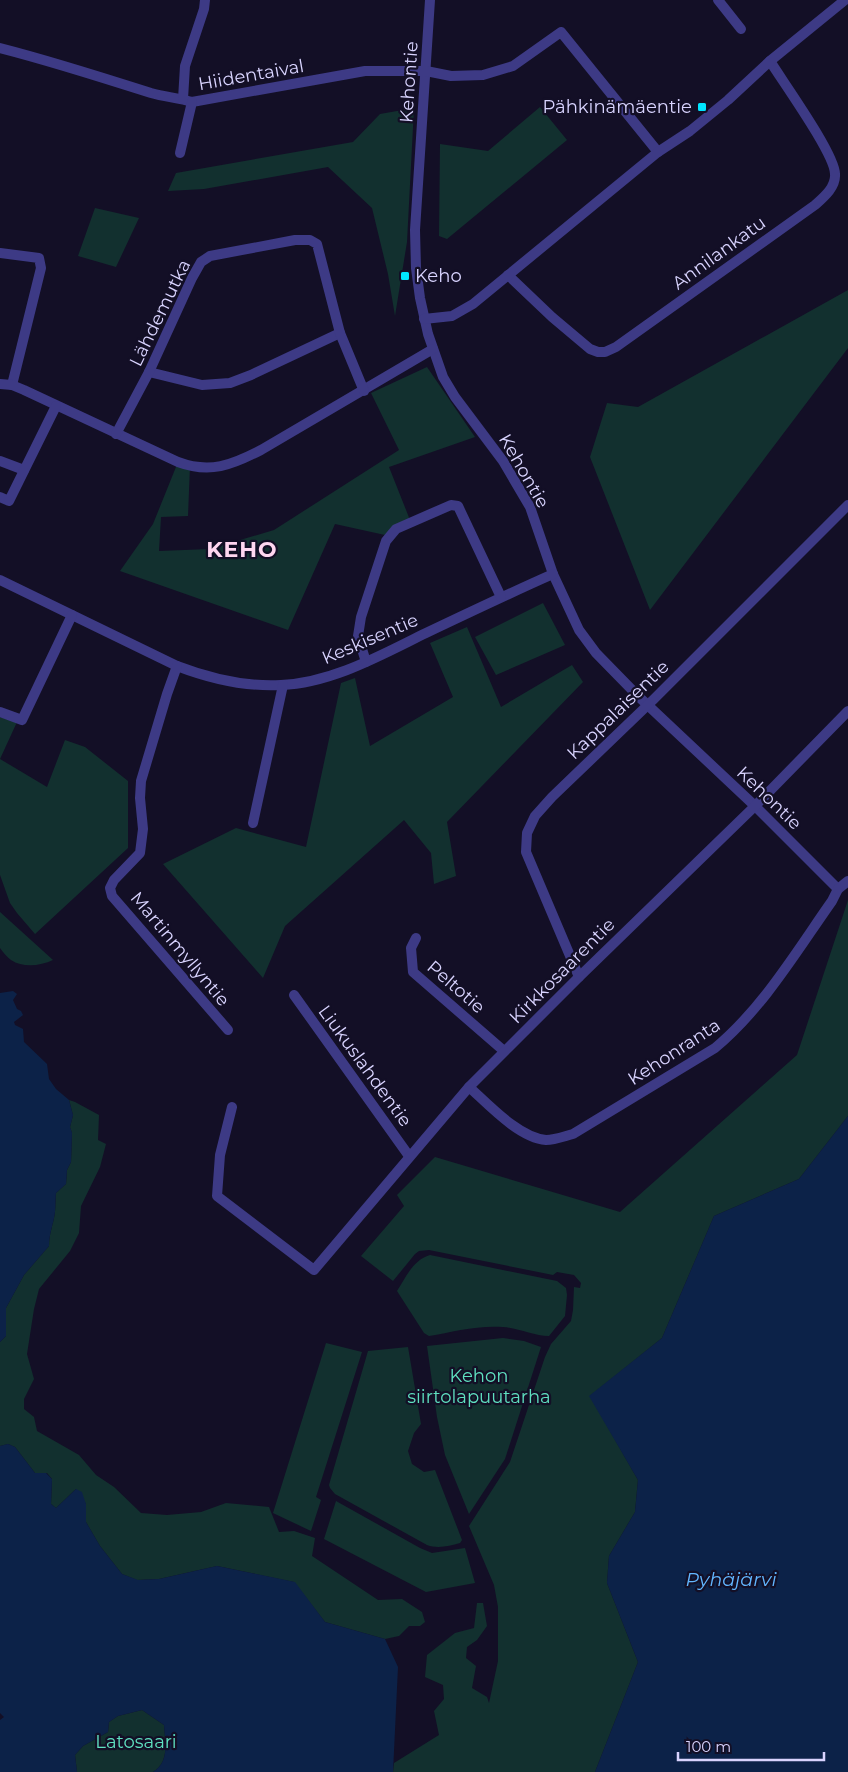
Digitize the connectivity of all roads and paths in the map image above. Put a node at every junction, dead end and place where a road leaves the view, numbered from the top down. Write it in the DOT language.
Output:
graph roads {
  1 [pos="205,0"];
  2 [pos="430,0"];
  3 [pos="718,0"];
  4 [pos="845,0"];
  5 [pos="741,29"];
  6 [pos="0,48"];
  7 [pos="770,61"];
  8 [pos="426,71"];
  9 [pos="188,101"];
  10 [pos="658,152"];
  11 [pos="180,153"];
  12 [pos="0,253"];
  13 [pos="508,275"];
  14 [pos="424,319"];
  15 [pos="340,333"];
  16 [pos="434,349"];
  17 [pos="149,372"];
  18 [pos="0,384"];
  19 [pos="12,385"];
  20 [pos="364,391"];
  21 [pos="56,406"];
  22 [pos="116,434"];
  23 [pos="0,460"];
  24 [pos="24,470"];
  25 [pos="0,497"];
  26 [pos="848,505"];
  27 [pos="553,574"];
  28 [pos="0,580"];
  29 [pos="502,597"];
  30 [pos="72,615"];
  31 [pos="366,662"];
  32 [pos="177,666"];
  33 [pos="282,685"];
  34 [pos="647,704"];
  35 [pos="848,711"];
  36 [pos="0,712"];
  37 [pos="755,806"];
  38 [pos="252,823"];
  39 [pos="848,881"];
  40 [pos="838,890"];
  41 [pos="416,938"];
  42 [pos="579,977"];
  43 [pos="294,995"];
  44 [pos="228,1030"];
  45 [pos="504,1051"];
  46 [pos="469,1087"];
  47 [pos="232,1107"];
  48 [pos="409,1156"];
  1 -- 9 [label="street"];
  2 -- 8 [label="street, Kehontie"];
  3 -- 5 [label="street"];
  4 -- 7 [label="street"];
  6 -- 9 [label="street, Hiidentaival"];
  7 -- 10 [label="street"];
  7 -- 13 [label="street, Annilankatu"];
  8 -- 9 [label="street, Hiidentaival"];
  8 -- 10 [label="street, Hiidentaival"];
  8 -- 14 [label="street, Kehontie"];
  9 -- 11 [label="street"];
  10 -- 13 [label="street"];
  12 -- 19 [label="street"];
  13 -- 14 [label="street"];
  14 -- 16 [label="street, Kehontie"];
  15 -- 17 [label="street"];
  15 -- 17 [label="street, Lähdemutka"];
  15 -- 20 [label="street, Lähdemutka"];
  16 -- 20 [label="street"];
  16 -- 27 [label="street, Kehontie"];
  17 -- 22 [label="street, Lähdemutka"];
  18 -- 19 [label="street"];
  19 -- 21 [label="street"];
  20 -- 22 [label="street"];
  21 -- 22 [label="street"];
  21 -- 24 [label="street"];
  23 -- 24 [label="street"];
  24 -- 25 [label="street"];
  26 -- 34 [label="street, Kappalaisentie"];
  27 -- 29 [label="street, Keskisentie"];
  27 -- 34 [label="street, Kehontie"];
  28 -- 30 [label="street, Keskisentie"];
  29 -- 31 [label="street, Keskisentie"];
  29 -- 31 [label="street"];
  30 -- 32 [label="street, Keskisentie"];
  30 -- 36 [label="street"];
  31 -- 33 [label="street, Keskisentie"];
  32 -- 33 [label="street, Keskisentie"];
  32 -- 44 [label="street, Martinmyllyntie"];
  33 -- 38 [label="street"];
  34 -- 37 [label="street, Kehontie"];
  34 -- 42 [label="street, Kappalaisentie"];
  35 -- 37 [label="street, Kirkkosaarentie"];
  37 -- 40 [label="street, Kehontie"];
  37 -- 42 [label="street, Kirkkosaarentie"];
  39 -- 40 [label="street, Kehonranta"];
  40 -- 46 [label="street, Kehonranta"];
  41 -- 45 [label="street, Peltotie"];
  42 -- 45 [label="street, Kirkkosaarentie"];
  43 -- 48 [label="street, Liukuslahdentie"];
  45 -- 46 [label="street, Kirkkosaarentie"];
  46 -- 48 [label="street, Kirkkosaarentie"];
  47 -- 48 [label="street, Kirkkosaarentie"];
}
